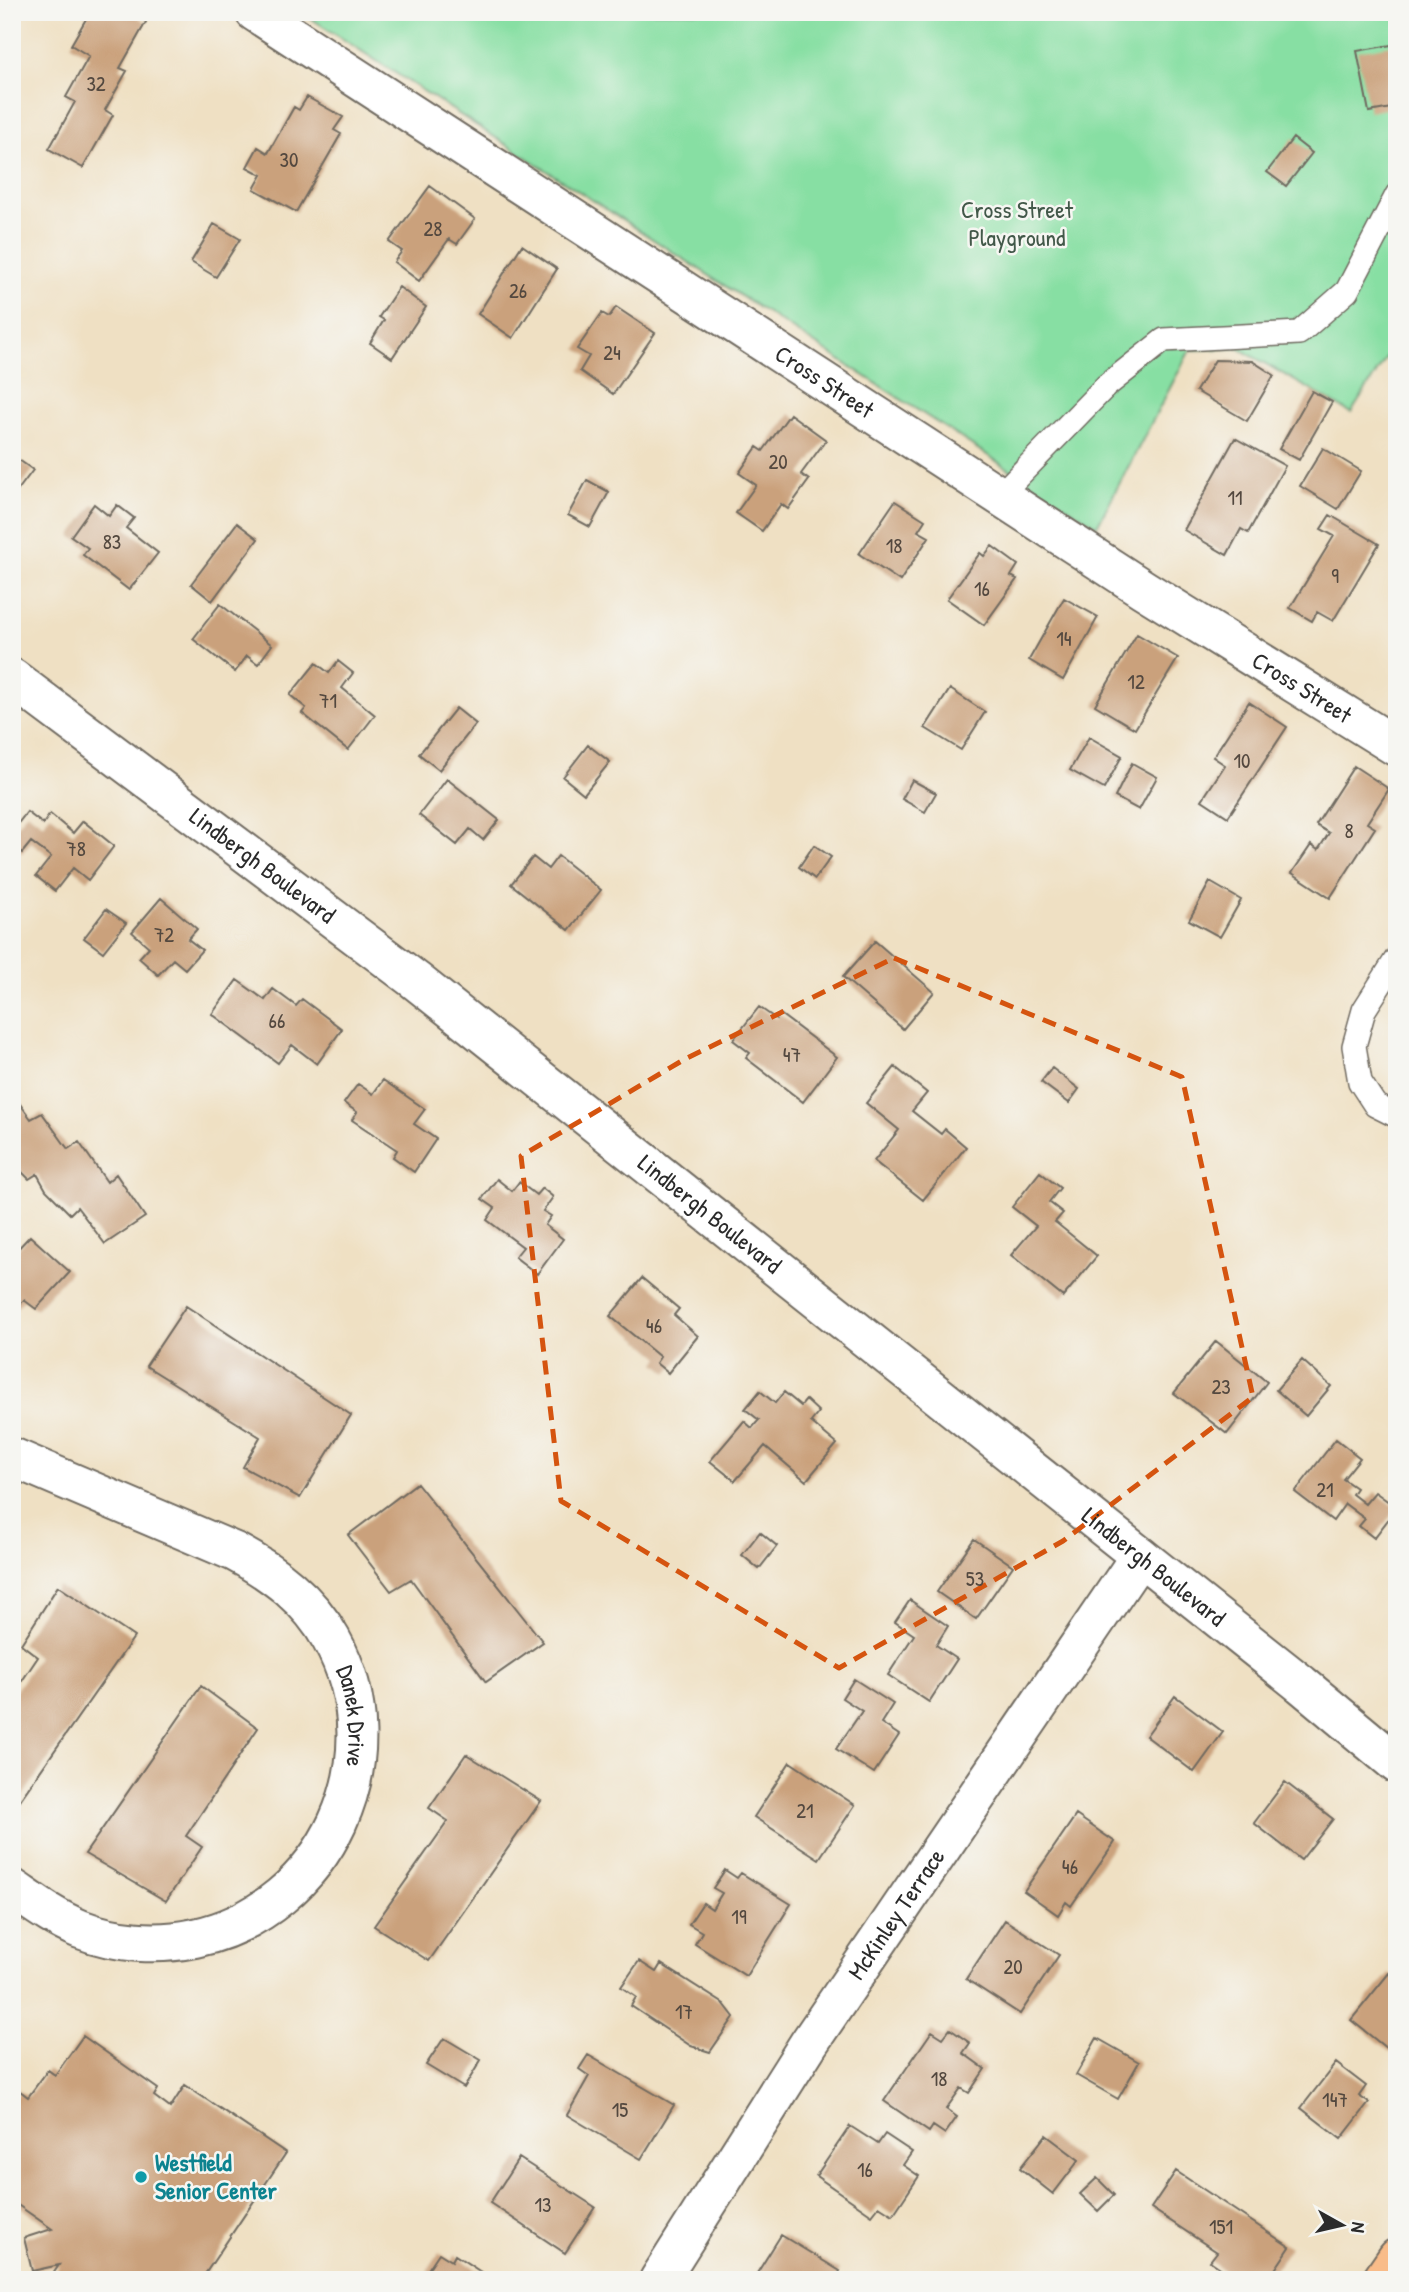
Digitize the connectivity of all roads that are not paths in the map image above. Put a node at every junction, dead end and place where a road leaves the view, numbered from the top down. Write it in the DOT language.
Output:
graph roads {
  1 [pos="255,12"];
  2 [pos="1397,195"];
  3 [pos="1000,495"];
  4 [pos="12,678"];
  5 [pos="1397,747"];
  6 [pos="1397,958"];
  7 [pos="1397,1116"];
  8 [pos="12,1457"];
  9 [pos="1140,1556"];
  10 [pos="1397,1764"];
  11 [pos="12,1888"];
  12 [pos="1397,2258"];
  13 [pos="659,2280"];
  14 [pos="1382,2280"];
  1 -- 3 [label="street, Cross Street"];
  2 -- 3 [label="lane"];
  3 -- 5 [label="street, Cross Street"];
  4 -- 9 [label="street, Lindbergh Boulevard"];
  6 -- 7 [label="lane"];
  8 -- 11 [label="street, Danek Drive"];
  9 -- 10 [label="street, Lindbergh Boulevard"];
  9 -- 13 [label="street, McKinley Terrace"];
  12 -- 14 [label="main road"];
}
